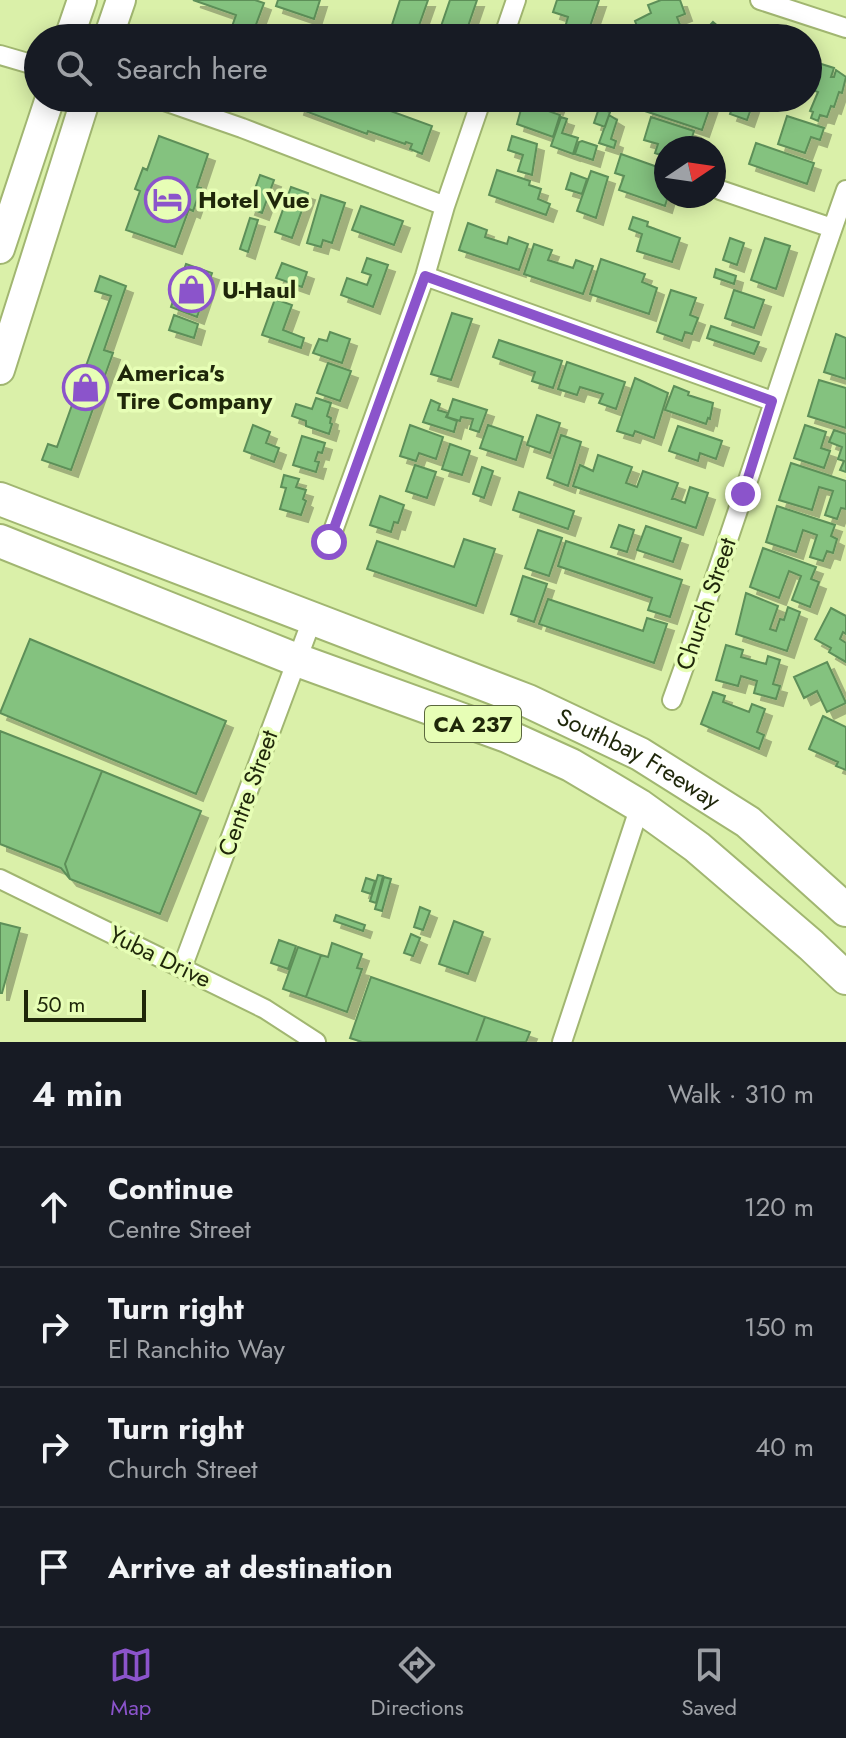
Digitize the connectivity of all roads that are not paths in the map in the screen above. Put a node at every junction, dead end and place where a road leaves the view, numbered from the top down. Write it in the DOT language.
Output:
graph roads {
  1 [pos="82,0"];
  2 [pos="121,0"];
  3 [pos="516,0"];
  4 [pos="760,0"];
  5 [pos="74,24"];
  6 [pos="113,24"];
  7 [pos="508,24"];
  8 [pos="846,28"];
  9 [pos="0,55"];
  10 [pos="24,62"];
  11 [pos="45,112"];
  12 [pos="82,112"];
  13 [pos="196,112"];
  14 [pos="477,112"];
  15 [pos="846,190"];
  16 [pos="726,192"];
  17 [pos="445,206"];
  18 [pos="832,228"];
  19 [pos="0,249"];
  20 [pos="425,276"];
  21 [pos="0,370"];
  22 [pos="772,401"];
  23 [pos="0,499"];
  24 [pos="0,541"];
  25 [pos="329,542"];
  26 [pos="313,617"];
  27 [pos="297,660"];
  28 [pos="672,700"];
  29 [pos="640,806"];
  30 [pos="748,822"];
  31 [pos="0,879"];
  32 [pos="846,879"];
  33 [pos="846,910"];
  34 [pos="182,968"];
  35 [pos="846,978"];
  36 [pos="316,1042"];
  37 [pos="562,1042"];
  1 -- 5 [label="main road"];
  2 -- 6 [label="main road"];
  3 -- 7 [label="street"];
  4 -- 8 [label="street"];
  9 -- 10 [label="street"];
  11 -- 19 [label="main road"];
  12 -- 21 [label="main road"];
  13 -- 17 [label="street"];
  14 -- 17 [label="street"];
  15 -- 18 [label="street, Church Street"];
  16 -- 18 [label="street"];
  17 -- 20 [label="street"];
  18 -- 22 [label="street, Church Street"];
  20 -- 22 [label="street"];
  20 -- 25 [label="street"];
  22 -- 28 [label="street, Church Street"];
  23 -- 26 [label="highway, Southbay Freeway"];
  24 -- 27 [label="highway, CA 237"];
  26 -- 27 [label="street, Centre Street"];
  26 -- 30 [label="highway, Southbay Freeway / CA 237"];
  27 -- 29 [label="highway, CA 237"];
  27 -- 34 [label="street, Centre Street"];
  29 -- 35 [label="highway, Southbay Freeway / CA 237"];
  29 -- 37 [label="street"];
  30 -- 32 [label="highway"];
  30 -- 33 [label="highway, Southbay Freeway / CA 237"];
  31 -- 34 [label="street, Yuba Drive"];
  34 -- 36 [label="street, Yuba Drive"];
}
